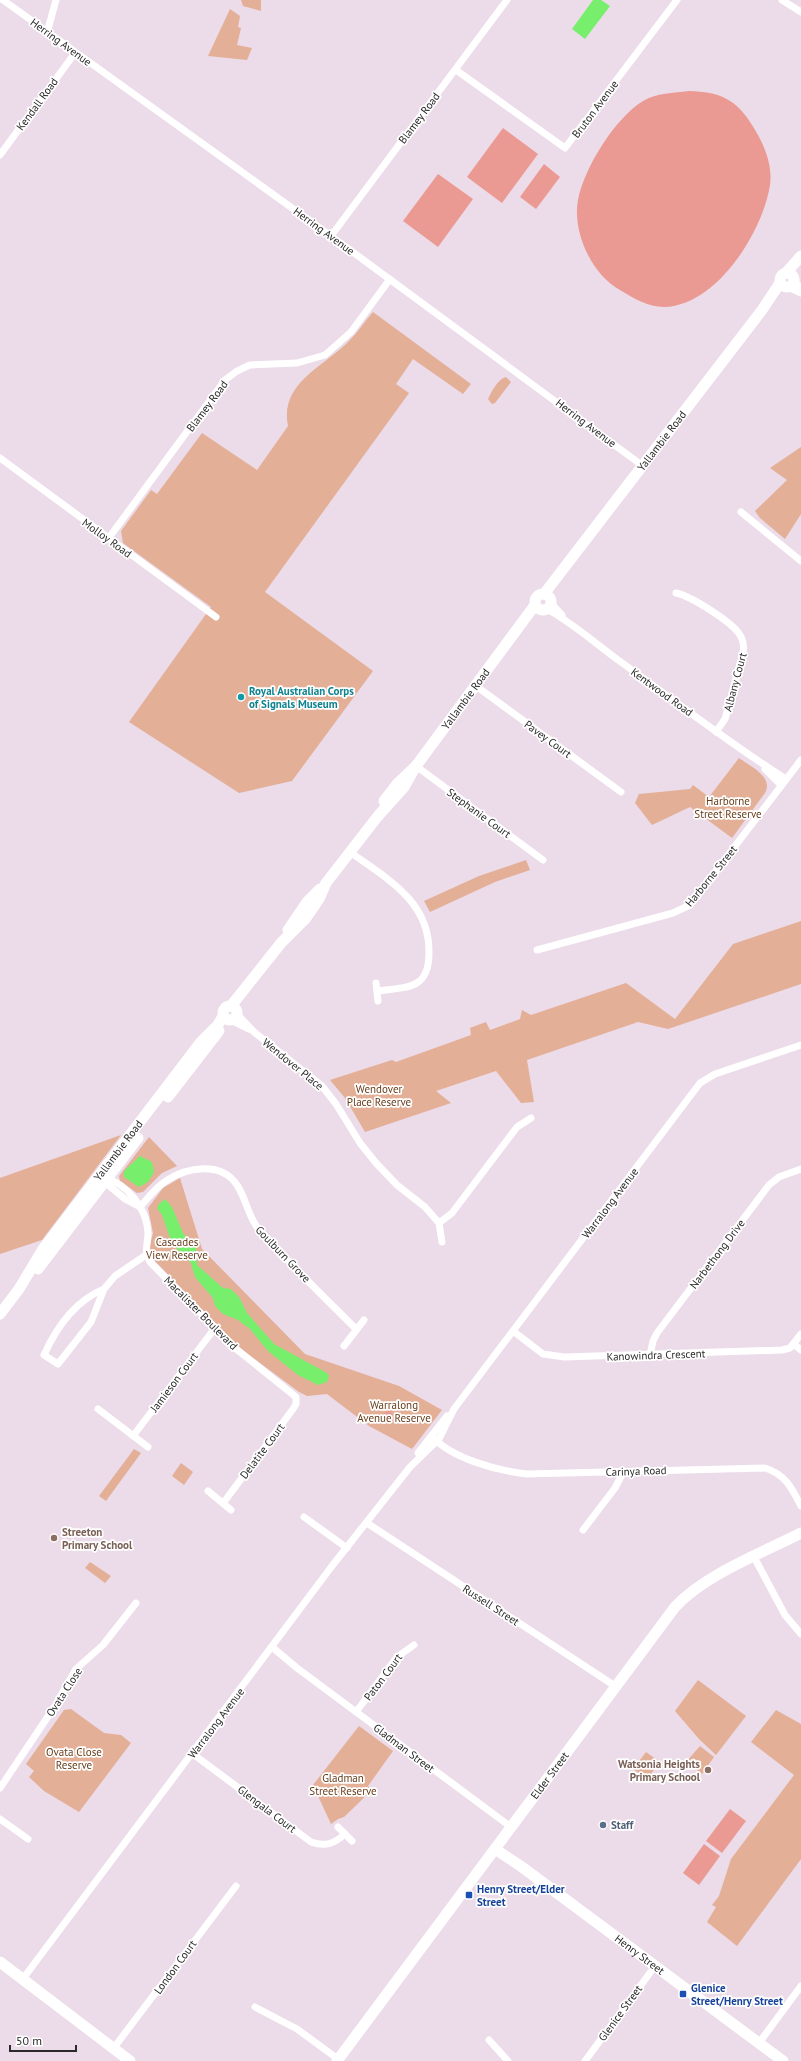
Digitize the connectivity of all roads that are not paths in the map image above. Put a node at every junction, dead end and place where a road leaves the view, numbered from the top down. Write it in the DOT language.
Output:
graph roads {
  1 [pos="3,0"];
  2 [pos="56,0"];
  3 [pos="507,0"];
  4 [pos="677,0"];
  5 [pos="782,0"];
  6 [pos="801,12"];
  7 [pos="47,32"];
  8 [pos="75,53"];
  9 [pos="456,70"];
  10 [pos="1,152"];
  11 [pos="331,236"];
  12 [pos="801,256"];
  13 [pos="801,262"];
  14 [pos="390,279"];
  15 [pos="790,283"];
  16 [pos="801,293"];
  17 [pos="0,458"];
  18 [pos="643,466"];
  19 [pos="741,512"];
  20 [pos="108,539"];
  21 [pos="801,561"];
  22 [pos="676,593"];
  23 [pos="545,603"];
  24 [pos="216,617"];
  25 [pos="476,686"];
  26 [pos="716,732"];
  27 [pos="801,760"];
  28 [pos="416,766"];
  29 [pos="783,782"];
  30 [pos="621,792"];
  31 [pos="350,852"];
  32 [pos="543,860"];
  33 [pos="537,950"];
  34 [pos="376,983"];
  35 [pos="377,991"];
  36 [pos="378,1001"];
  37 [pos="231,1015"];
  38 [pos="801,1045"];
  39 [pos="531,1118"];
  40 [pos="801,1169"];
  41 [pos="103,1179"];
  42 [pos="140,1207"];
  43 [pos="439,1223"];
  44 [pos="442,1242"];
  45 [pos="146,1255"];
  46 [pos="104,1288"];
  47 [pos="0,1314"];
  48 [pos="364,1320"];
  49 [pos="215,1328"];
  50 [pos="356,1330"];
  51 [pos="513,1331"];
  52 [pos="801,1334"];
  53 [pos="794,1344"];
  54 [pos="344,1346"];
  55 [pos="801,1350"];
  56 [pos="650,1355"];
  57 [pos="297,1400"];
  58 [pos="98,1409"];
  59 [pos="133,1436"];
  60 [pos="436,1439"];
  61 [pos="148,1447"];
  62 [pos="624,1471"];
  63 [pos="208,1491"];
  64 [pos="224,1502"];
  65 [pos="801,1506"];
  66 [pos="231,1510"];
  67 [pos="304,1517"];
  68 [pos="366,1523"];
  69 [pos="583,1530"];
  70 [pos="801,1533"];
  71 [pos="347,1548"];
  72 [pos="754,1557"];
  73 [pos="136,1603"];
  74 [pos="801,1634"];
  75 [pos="414,1645"];
  76 [pos="271,1649"];
  77 [pos="615,1686"];
  78 [pos="356,1712"];
  79 [pos="193,1754"];
  80 [pos="0,1788"];
  81 [pos="0,1819"];
  82 [pos="511,1827"];
  83 [pos="338,1828"];
  84 [pos="344,1834"];
  85 [pos="28,1839"];
  86 [pos="352,1841"];
  87 [pos="495,1848"];
  88 [pos="236,1886"];
  89 [pos="0,1962"];
  90 [pos="655,1966"];
  91 [pos="22,1980"];
  92 [pos="801,1986"];
  93 [pos="255,2007"];
  94 [pos="489,2040"];
  95 [pos="759,2043"];
  96 [pos="113,2049"];
  97 [pos="337,2060"];
  98 [pos="130,2061"];
  99 [pos="508,2061"];
  100 [pos="585,2061"];
  101 [pos="782,2061"];
  1 -- 7 [label="street, Herring Avenue"];
  2 -- 7 [label="street"];
  3 -- 9 [label="street, Blamey Road"];
  4 -- 9 [label="street, Bruton Avenue"];
  5 -- 6 [label="street"];
  7 -- 8 [label="street, Herring Avenue"];
  8 -- 10 [label="street, Kendall Road"];
  8 -- 11 [label="street, Herring Avenue"];
  9 -- 11 [label="street, Blamey Road"];
  11 -- 14 [label="street, Herring Avenue"];
  12 -- 15 [label="street, Yallambie Road"];
  13 -- 15 [label="street, Yallambie Road"];
  14 -- 18 [label="street, Herring Avenue"];
  14 -- 20 [label="street, Blamey Road"];
  15 -- 16 [label="street"];
  15 -- 18 [label="street, Yallambie Road"];
  17 -- 20 [label="street, Molloy Road"];
  18 -- 23 [label="street, Yallambie Road"];
  19 -- 21 [label="street"];
  20 -- 24 [label="street, Molloy Road"];
  22 -- 26 [label="street, Albany Court"];
  23 -- 25 [label="street, Yallambie Road"];
  23 -- 26 [label="street, Kentwood Road"];
  25 -- 28 [label="street, Yallambie Road"];
  25 -- 30 [label="street, Pavey Court"];
  26 -- 29 [label="street, Kentwood Road"];
  27 -- 29 [label="street, Harborne Street"];
  28 -- 31 [label="street, Yallambie Road"];
  28 -- 32 [label="street, Stephanie Court"];
  29 -- 33 [label="street, Harborne Street"];
  31 -- 35 [label="street"];
  31 -- 37 [label="street, Yallambie Road"];
  34 -- 35 [label="street"];
  35 -- 36 [label="street"];
  37 -- 41 [label="street, Yallambie Road"];
  37 -- 43 [label="street, Wendover Place"];
  38 -- 51 [label="street, Warralong Avenue"];
  39 -- 43 [label="street"];
  40 -- 56 [label="street, Narbethong Drive"];
  41 -- 42 [label="street"];
  41 -- 47 [label="street, Yallambie Road"];
  42 -- 45 [label="street"];
  42 -- 50 [label="street, Goulburn Grove"];
  43 -- 44 [label="street"];
  45 -- 46 [label="street"];
  45 -- 49 [label="street, Macalister Boulevard"];
  46 -- 46 [label="street"];
  48 -- 50 [label="street"];
  49 -- 57 [label="street, Macalister Boulevard"];
  49 -- 59 [label="street, Jamieson Court"];
  50 -- 54 [label="street"];
  51 -- 56 [label="street, Kanowindra Crescent"];
  51 -- 60 [label="street, Warralong Avenue"];
  52 -- 53 [label="street"];
  53 -- 55 [label="street"];
  53 -- 56 [label="street, Kanowindra Crescent"];
  57 -- 64 [label="street, Delatite Court"];
  58 -- 59 [label="street"];
  59 -- 61 [label="street"];
  60 -- 62 [label="street, Carinya Road"];
  60 -- 68 [label="street, Warralong Avenue"];
  62 -- 65 [label="street, Carinya Road"];
  62 -- 69 [label="street"];
  63 -- 64 [label="street"];
  64 -- 66 [label="street"];
  67 -- 71 [label="street"];
  68 -- 71 [label="street, Warralong Avenue"];
  68 -- 77 [label="street, Russell Street"];
  70 -- 72 [label="street, Elder Street"];
  71 -- 76 [label="street, Warralong Avenue"];
  72 -- 74 [label="street"];
  72 -- 77 [label="street, Elder Street"];
  73 -- 80 [label="street, Ovata Close"];
  75 -- 78 [label="street, Paton Court"];
  76 -- 78 [label="street, Gladman Street"];
  76 -- 79 [label="street, Warralong Avenue"];
  77 -- 82 [label="street, Elder Street"];
  78 -- 82 [label="street, Gladman Street"];
  79 -- 84 [label="street, Glengala Court"];
  79 -- 91 [label="street, Warralong Avenue"];
  81 -- 85 [label="street"];
  82 -- 87 [label="street, Elder Street"];
  83 -- 84 [label="street"];
  84 -- 86 [label="street"];
  87 -- 90 [label="street, Henry Street"];
  87 -- 97 [label="street, Elder Street"];
  88 -- 96 [label="street, London Court"];
  89 -- 91 [label="street"];
  90 -- 95 [label="street, Henry Street"];
  90 -- 100 [label="street, Glenice Street"];
  91 -- 96 [label="street"];
  92 -- 95 [label="street"];
  93 -- 97 [label="street"];
  94 -- 99 [label="street"];
  95 -- 101 [label="street, Henry Street"];
  96 -- 98 [label="street"];
}
